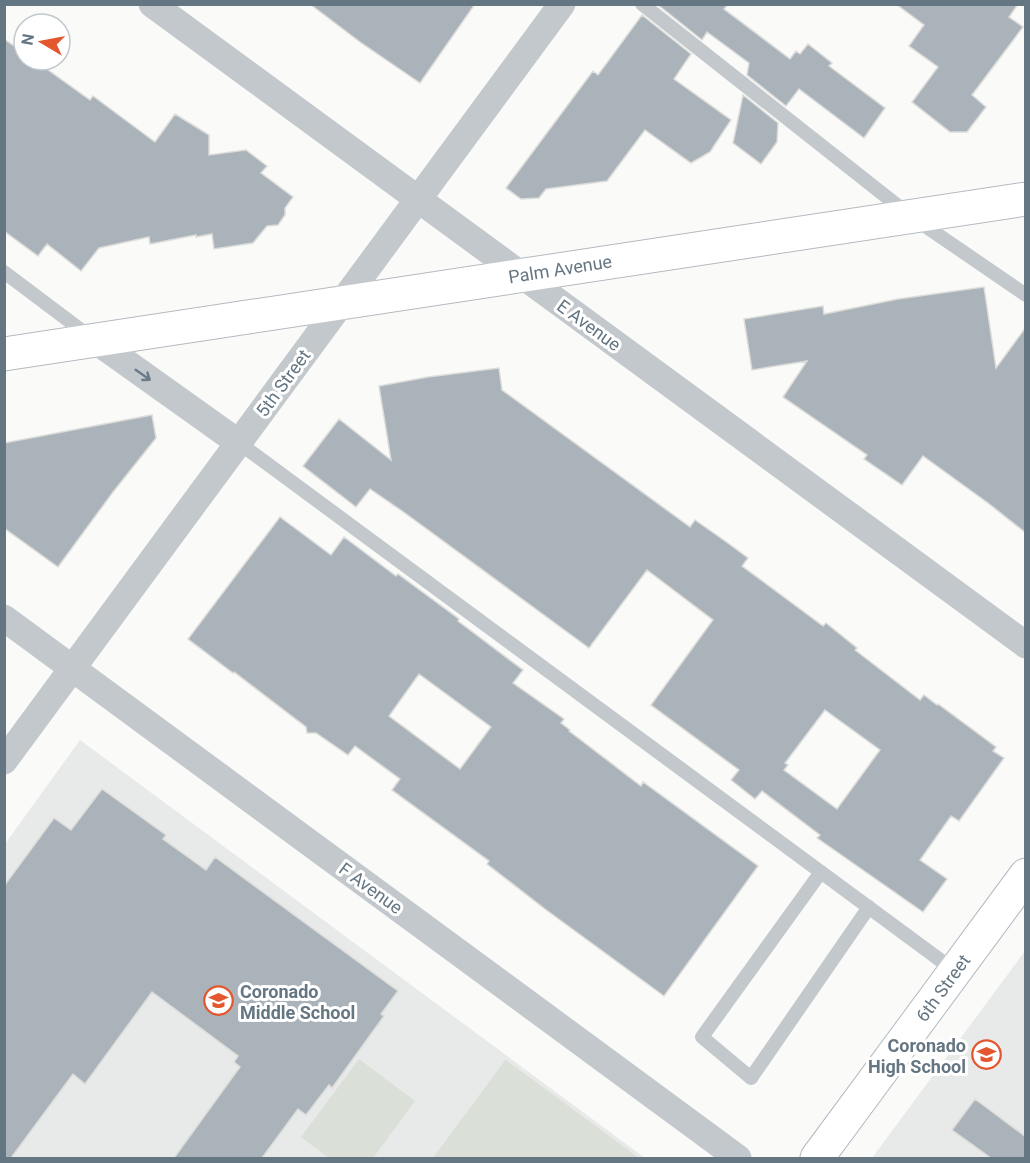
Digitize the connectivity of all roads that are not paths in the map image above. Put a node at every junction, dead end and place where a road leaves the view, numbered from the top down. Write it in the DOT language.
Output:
graph roads {
  1 [pos="152,4"];
  2 [pos="562,4"];
  3 [pos="642,4"];
  4 [pos="1026,199"];
  5 [pos="418,200"];
  6 [pos="912,217"];
  7 [pos="4,272"];
  8 [pos="521,275"];
  9 [pos="1026,295"];
  10 [pos="342,304"];
  11 [pos="96,341"];
  12 [pos="4,354"];
  13 [pos="239,443"];
  14 [pos="4,618"];
  15 [pos="1026,645"];
  16 [pos="73,669"];
  17 [pos="4,761"];
  18 [pos="821,872"];
  19 [pos="1026,875"];
  20 [pos="869,907"];
  21 [pos="955,971"];
  22 [pos="738,1158"];
  23 [pos="817,1158"];
  1 -- 5 [label="street, E Avenue"];
  2 -- 5 [label="street, 5th Street"];
  3 -- 6 [label="lane"];
  4 -- 6 [label="street, Palm Avenue"];
  5 -- 8 [label="street, E Avenue"];
  5 -- 10 [label="street, 5th Street"];
  6 -- 8 [label="street, Palm Avenue"];
  6 -- 9 [label="lane"];
  7 -- 11 [label="lane"];
  8 -- 10 [label="street, Palm Avenue"];
  8 -- 15 [label="street, E Avenue"];
  10 -- 11 [label="street, Palm Avenue"];
  10 -- 13 [label="street, 5th Street"];
  11 -- 12 [label="street, Palm Avenue"];
  11 -- 13 [label="street, one-way"];
  13 -- 16 [label="street, 5th Street"];
  13 -- 18 [label="lane"];
  14 -- 16 [label="street, F Avenue"];
  16 -- 17 [label="street, 5th Street"];
  16 -- 22 [label="street, F Avenue"];
  18 -- 20 [label="lane"];
  18 -- 20 [label="lane"];
  19 -- 21 [label="street, 6th Street"];
  20 -- 21 [label="lane"];
  21 -- 23 [label="street, 6th Street"];
}
